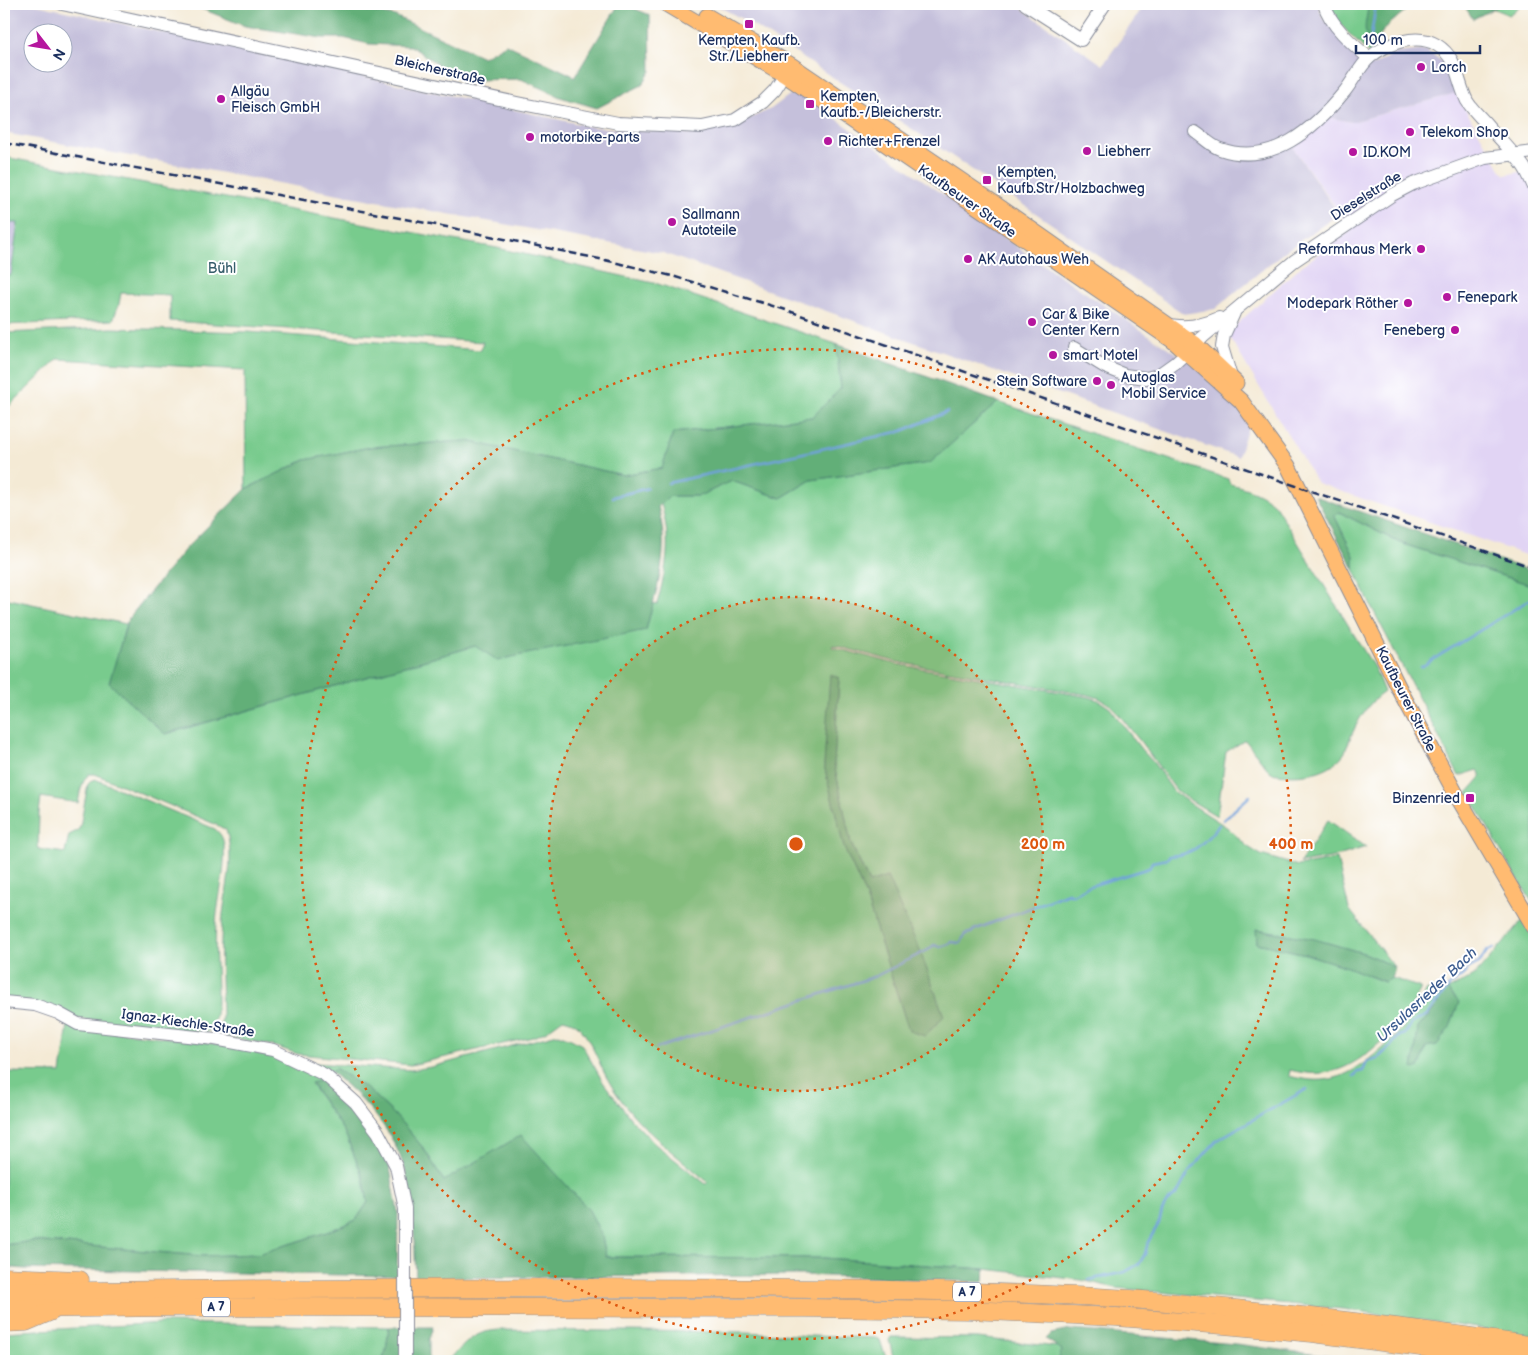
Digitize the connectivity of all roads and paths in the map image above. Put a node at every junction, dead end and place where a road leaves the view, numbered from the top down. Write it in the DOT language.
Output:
graph roads {
  1 [pos="62,4"];
  2 [pos="666,4"];
  3 [pos="684,4"];
  4 [pos="1025,4"];
  5 [pos="1105,4"];
  6 [pos="1324,4"];
  7 [pos="1369,58"];
  8 [pos="788,70"];
  9 [pos="1195,132"];
  10 [pos="1534,152"];
  11 [pos="1513,154"];
  12 [pos="1534,187"];
  13 [pos="1235,311"];
  14 [pos="1169,325"];
  15 [pos="1074,348"];
  16 [pos="1191,348"];
  17 [pos="1231,378"];
  18 [pos="1288,466"];
  19 [pos="1534,927"];
  20 [pos="4,1002"];
  21 [pos="4,1277"];
  22 [pos="154,1290"];
  23 [pos="4,1292"];
  24 [pos="60,1308"];
  25 [pos="4,1309"];
  26 [pos="4,1323"];
  27 [pos="1534,1346"];
  28 [pos="405,1361"];
  29 [pos="1529,1361"];
  1 -- 8 [label="street, Bleicherstraße"];
  2 -- 8 [label="main road, Kaufbeurer Straße"];
  3 -- 8 [label="main road, Kaufbeurer Straße"];
  4 -- 5 [label="street"];
  6 -- 7 [label="street"];
  7 -- 9 [label="street"];
  7 -- 11 [label="street"];
  8 -- 14 [label="main road, Kaufbeurer Straße"];
  8 -- 16 [label="main road, Kaufbeurer Straße"];
  10 -- 11 [label="street, Dieselstraße"];
  11 -- 12 [label="street"];
  11 -- 13 [label="street, Dieselstraße"];
  13 -- 14 [label="street, Dieselstraße"];
  13 -- 16 [label="street, Dieselstraße"];
  13 -- 17 [label="street, Dieselstraße"];
  14 -- 16 [label="main road, Kaufbeurer Straße"];
  15 -- 16 [label="street, Dieselstraße"];
  16 -- 17 [label="main road, Kaufbeurer Straße"];
  16 -- 18 [label="main road, Kaufbeurer Straße"];
  17 -- 18 [label="main road, Kaufbeurer Straße"];
  18 -- 19 [label="main road, Kaufbeurer Straße"];
  20 -- 28 [label="street, Ignaz-Kiechle-Straße, bridge"];
  21 -- 22 [label="highway"];
  22 -- 23 [label="highway, A 7"];
  22 -- 27 [label="highway, A 7"];
  24 -- 25 [label="highway, A 7"];
  24 -- 26 [label="highway, A 7"];
  24 -- 29 [label="highway, A 7"];
}
